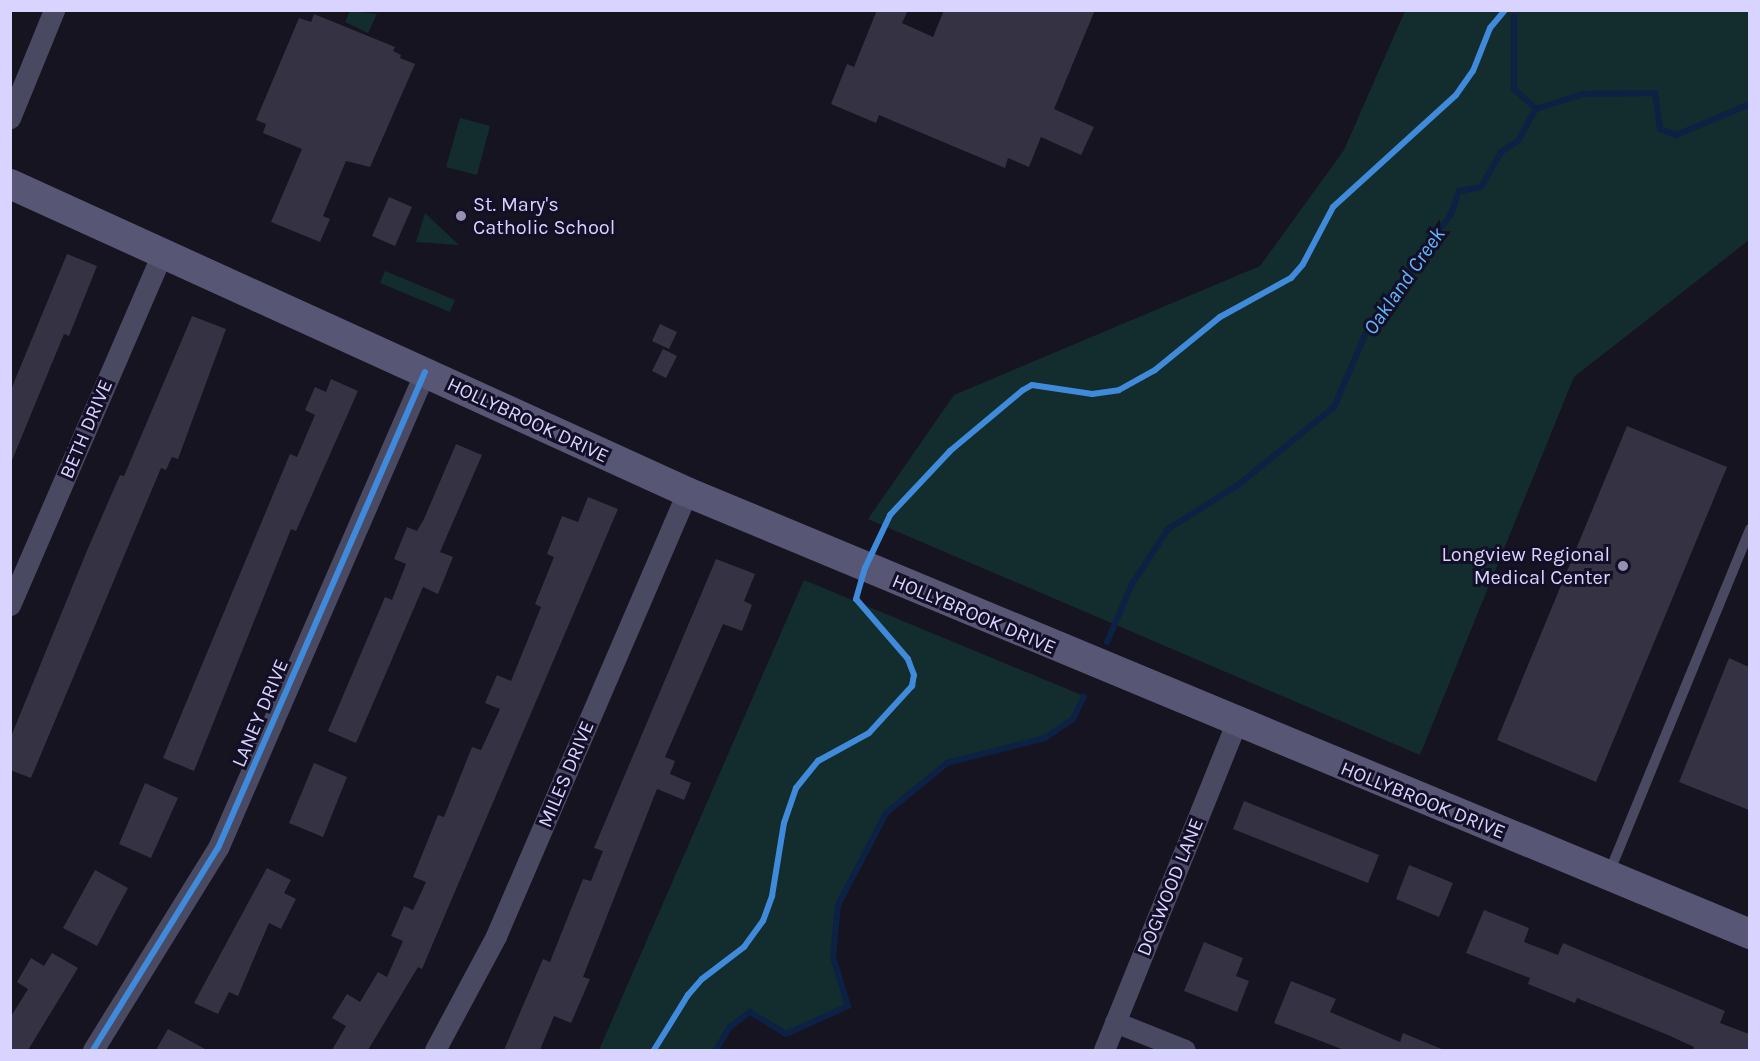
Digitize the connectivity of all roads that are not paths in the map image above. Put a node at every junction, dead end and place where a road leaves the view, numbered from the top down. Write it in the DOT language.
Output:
graph roads {
  1 [pos="54,10"];
  2 [pos="10,118"];
  3 [pos="10,184"];
  4 [pos="162,253"];
  5 [pos="425,372"];
  6 [pos="687,492"];
  7 [pos="1749,529"];
  8 [pos="10,605"];
  9 [pos="1236,723"];
  10 [pos="1608,876"];
  11 [pos="1749,934"];
  12 [pos="1115,1022"];
  13 [pos="93,1050"];
  14 [pos="435,1050"];
  15 [pos="1104,1050"];
  16 [pos="1185,1050"];
  1 -- 2 [label="street"];
  3 -- 4 [label="main road, HOLLYBROOK DRIVE"];
  4 -- 5 [label="main road, HOLLYBROOK DRIVE"];
  4 -- 8 [label="street, BETH DRIVE"];
  5 -- 6 [label="main road, HOLLYBROOK DRIVE"];
  5 -- 13 [label="street, LANEY DRIVE"];
  6 -- 9 [label="main road, HOLLYBROOK DRIVE"];
  6 -- 14 [label="street, MILES DRIVE"];
  7 -- 10 [label="lane"];
  9 -- 10 [label="main road, HOLLYBROOK DRIVE"];
  9 -- 12 [label="street, DOGWOOD LANE"];
  10 -- 11 [label="main road, HOLLYBROOK DRIVE"];
  12 -- 15 [label="street, DOGWOOD LANE"];
  12 -- 16 [label="street"];
}
